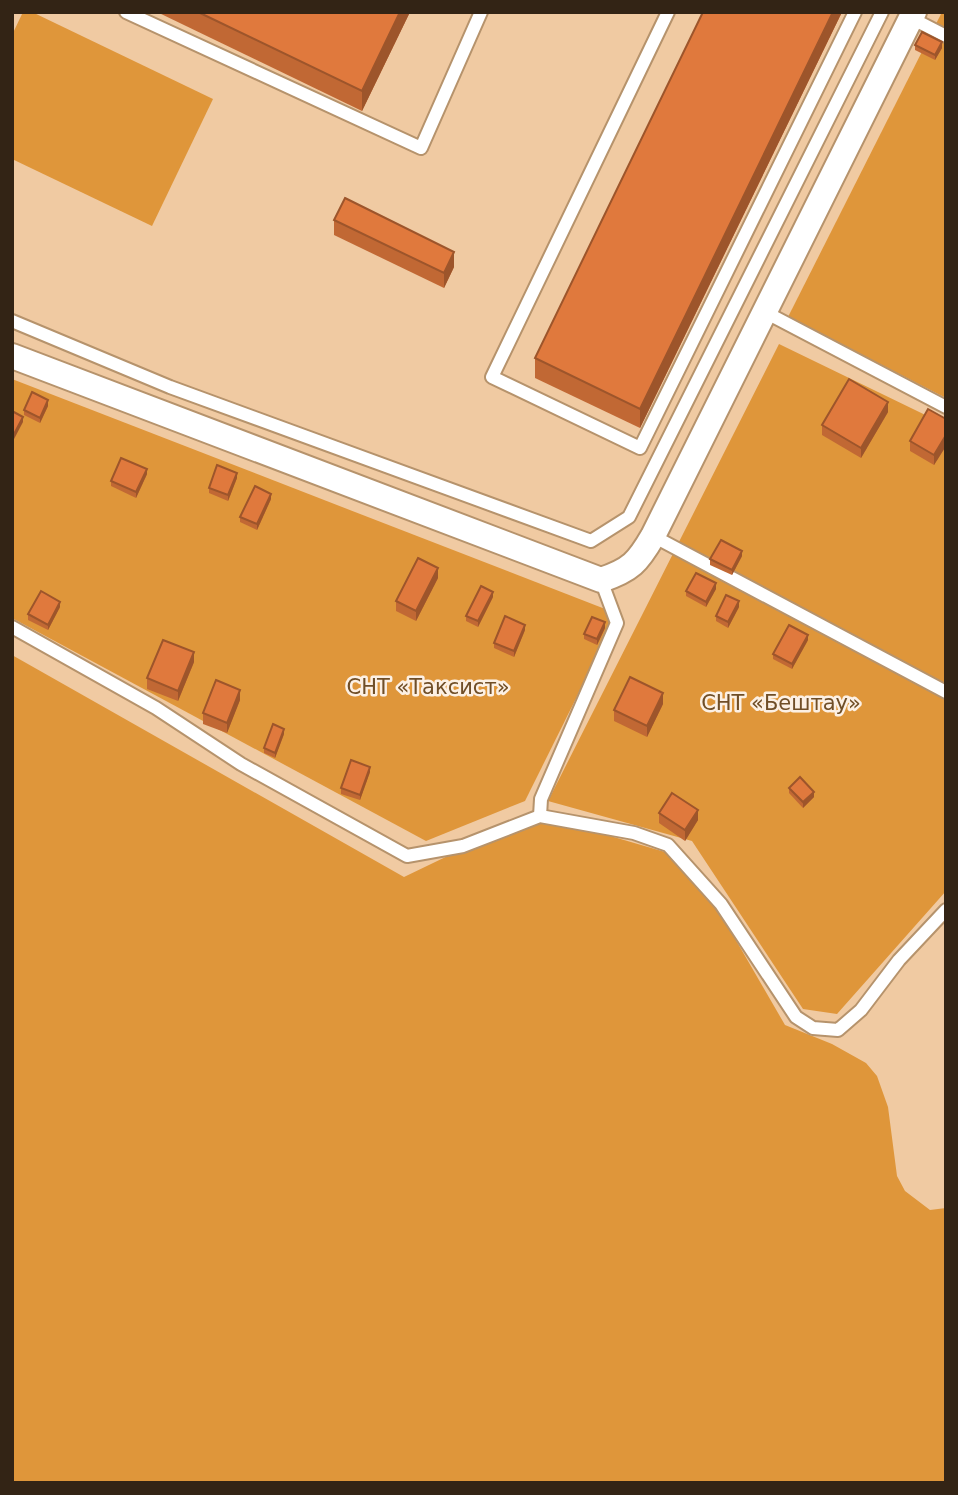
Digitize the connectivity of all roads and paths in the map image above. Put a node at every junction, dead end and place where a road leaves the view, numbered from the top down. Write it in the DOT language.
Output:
graph roads {
  1 [pos="126,12"];
  2 [pos="481,12"];
  3 [pos="668,12"];
  4 [pos="855,12"];
  5 [pos="882,12"];
  6 [pos="912,15"];
  7 [pos="946,36"];
  8 [pos="763,311"];
  9 [pos="12,321"];
  10 [pos="12,356"];
  11 [pos="946,407"];
  12 [pos="653,536"];
  13 [pos="601,580"];
  14 [pos="12,627"];
  15 [pos="946,692"];
  16 [pos="540,816"];
  17 [pos="946,910"];
  1 -- 2 [label="lane"];
  3 -- 4 [label="lane"];
  5 -- 9 [label="lane"];
  6 -- 7 [label="lane"];
  6 -- 8 [label="street"];
  8 -- 11 [label="lane"];
  8 -- 12 [label="street"];
  10 -- 13 [label="street"];
  12 -- 13 [label="street"];
  12 -- 15 [label="lane"];
  13 -- 16 [label="lane"];
  14 -- 16 [label="lane"];
  16 -- 17 [label="lane"];
}
